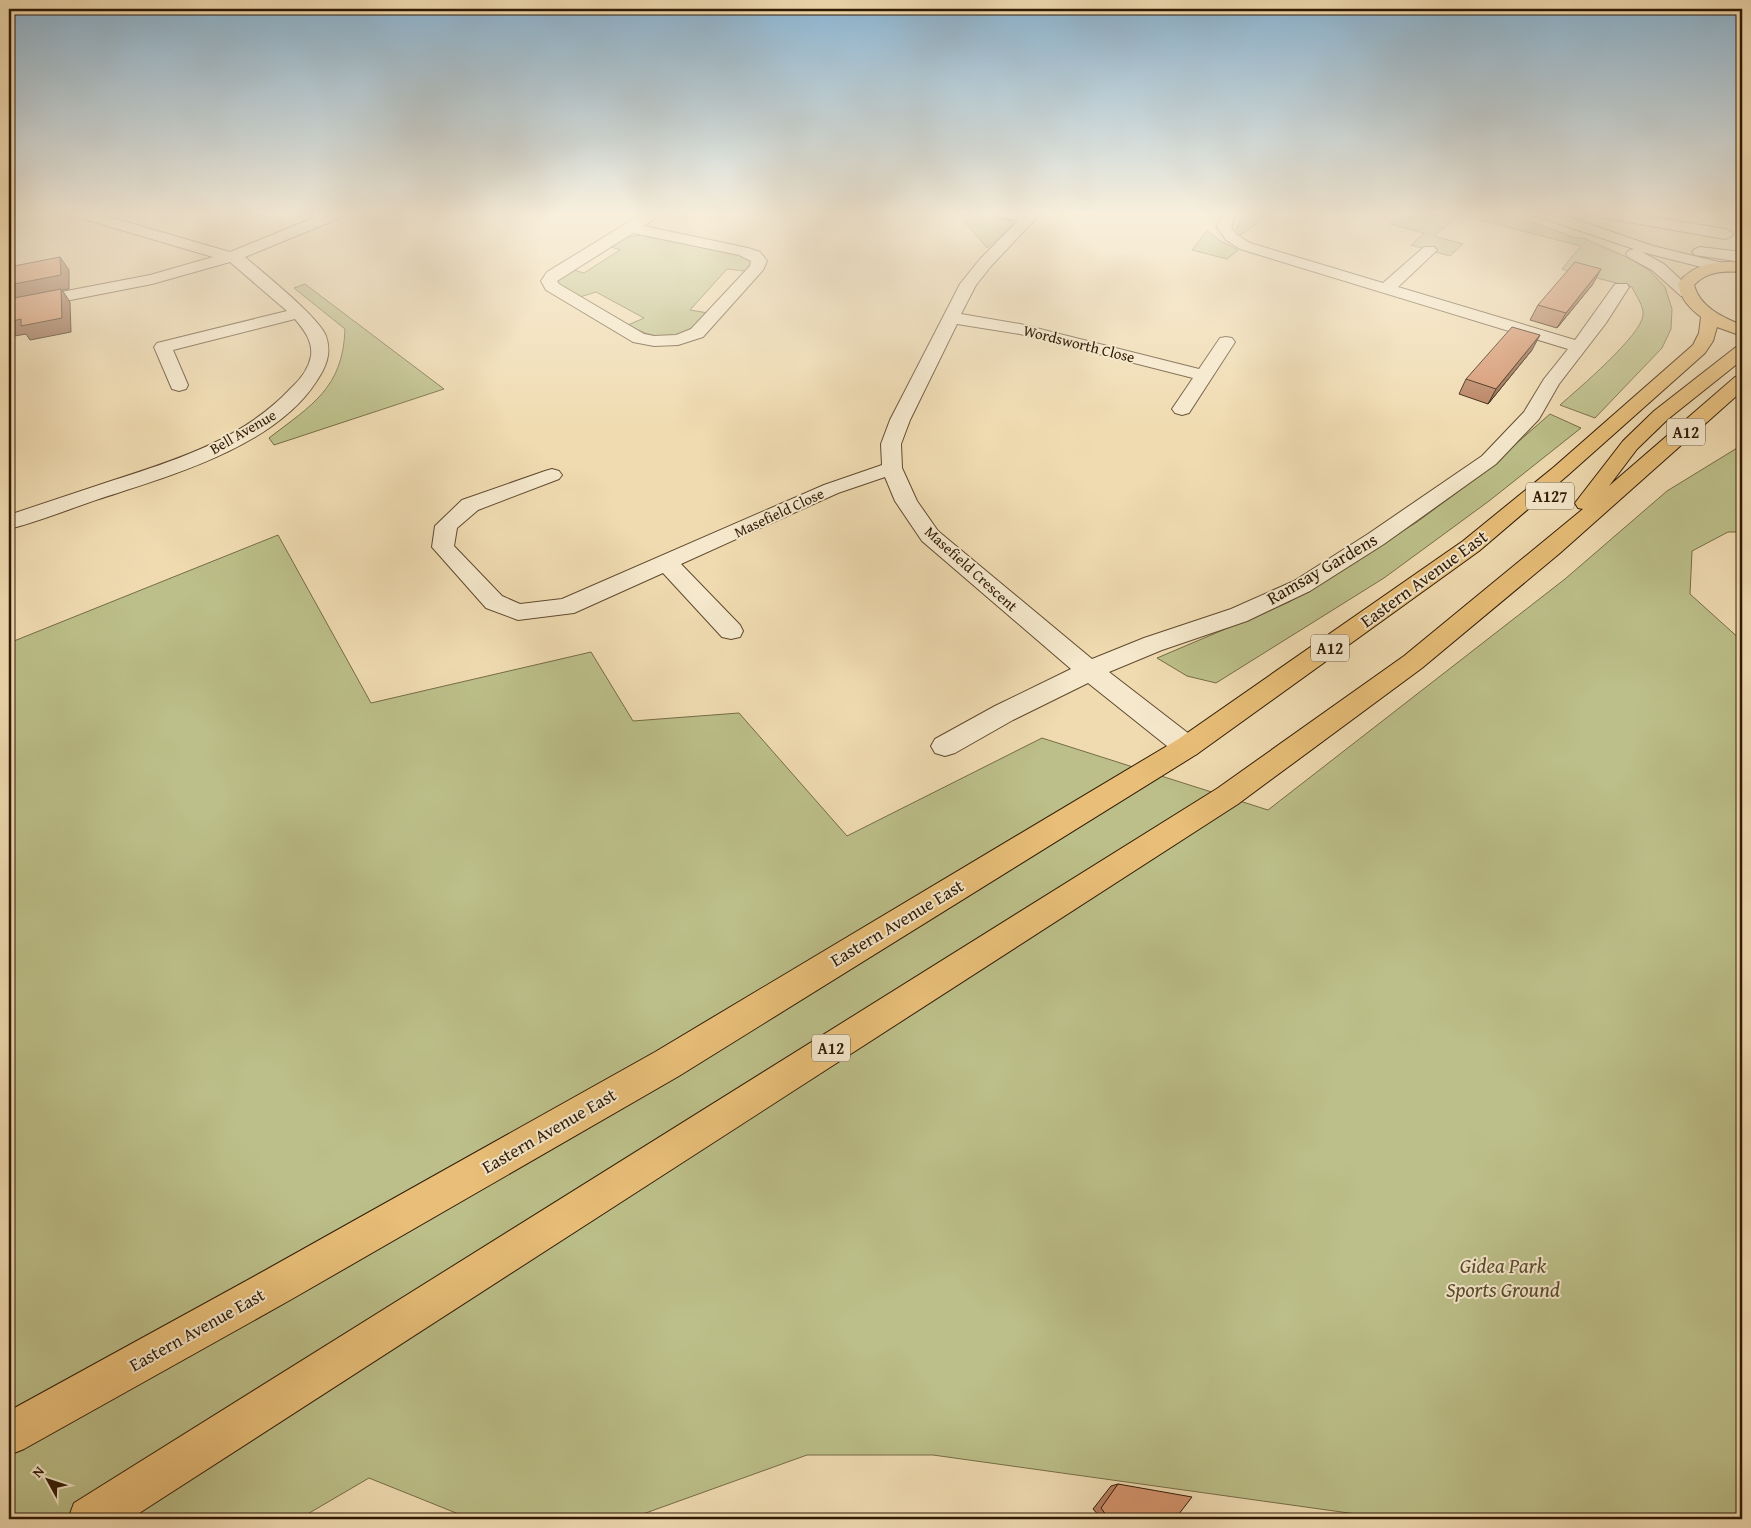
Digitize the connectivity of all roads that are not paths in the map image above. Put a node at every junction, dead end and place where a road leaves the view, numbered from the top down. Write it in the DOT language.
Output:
graph roads {
  1 [pos="126,283"];
  2 [pos="265,283"];
  3 [pos="550,283"];
  4 [pos="742,283"];
  5 [pos="969,283"];
  6 [pos="1367,283"];
  7 [pos="1392,283"];
  8 [pos="1676,283"];
  9 [pos="1687,283"];
  10 [pos="1621,287"];
  11 [pos="1386,289"];
  12 [pos="1686,293"];
  13 [pos="9,307"];
  14 [pos="299,313"];
  15 [pos="1709,315"];
  16 [pos="953,318"];
  17 [pos="1742,331"];
  18 [pos="1226,342"];
  19 [pos="1579,347"];
  20 [pos="1742,351"];
  21 [pos="1203,375"];
  22 [pos="1742,381"];
  23 [pos="179,385"];
  24 [pos="1182,409"];
  25 [pos="1630,445"];
  26 [pos="892,468"];
  27 [pos="552,475"];
  28 [pos="9,522"];
  29 [pos="1471,546"];
  30 [pos="1552,548"];
  31 [pos="668,563"];
  32 [pos="730,631"];
  33 [pos="1091,670"];
  34 [pos="944,746"];
  35 [pos="1187,747"];
  36 [pos="9,1434"];
  37 [pos="90,1519"];
  1 -- 13 [label="street"];
  2 -- 14 [label="street, Bell Avenue"];
  3 -- 4 [label="street"];
  5 -- 16 [label="street, Masefield Crescent"];
  6 -- 11 [label="street"];
  7 -- 11 [label="street"];
  8 -- 12 [label="street"];
  9 -- 12 [label="highway"];
  10 -- 19 [label="street, Ramsay Gardens"];
  11 -- 19 [label="street"];
  12 -- 15 [label="highway"];
  14 -- 23 [label="street"];
  14 -- 28 [label="street, Bell Avenue"];
  15 -- 17 [label="highway"];
  15 -- 29 [label="highway, Eastern Avenue East / A12"];
  16 -- 21 [label="street, Wordsworth Close"];
  16 -- 26 [label="street, Masefield Crescent"];
  18 -- 21 [label="street"];
  19 -- 33 [label="street, Ramsay Gardens"];
  20 -- 25 [label="highway, A127"];
  21 -- 24 [label="street"];
  22 -- 30 [label="highway, A12"];
  25 -- 29 [label="highway, A127"];
  25 -- 30 [label="highway, A127"];
  26 -- 31 [label="street, Masefield Close"];
  26 -- 33 [label="street, Masefield Crescent"];
  27 -- 31 [label="street, Masefield Close"];
  29 -- 35 [label="highway, Eastern Avenue East / A12"];
  30 -- 37 [label="highway, A12"];
  31 -- 32 [label="street"];
  33 -- 34 [label="street, Ramsay Gardens"];
  33 -- 35 [label="street, Masefield Crescent"];
  35 -- 36 [label="highway, Eastern Avenue East / A12"];
}
